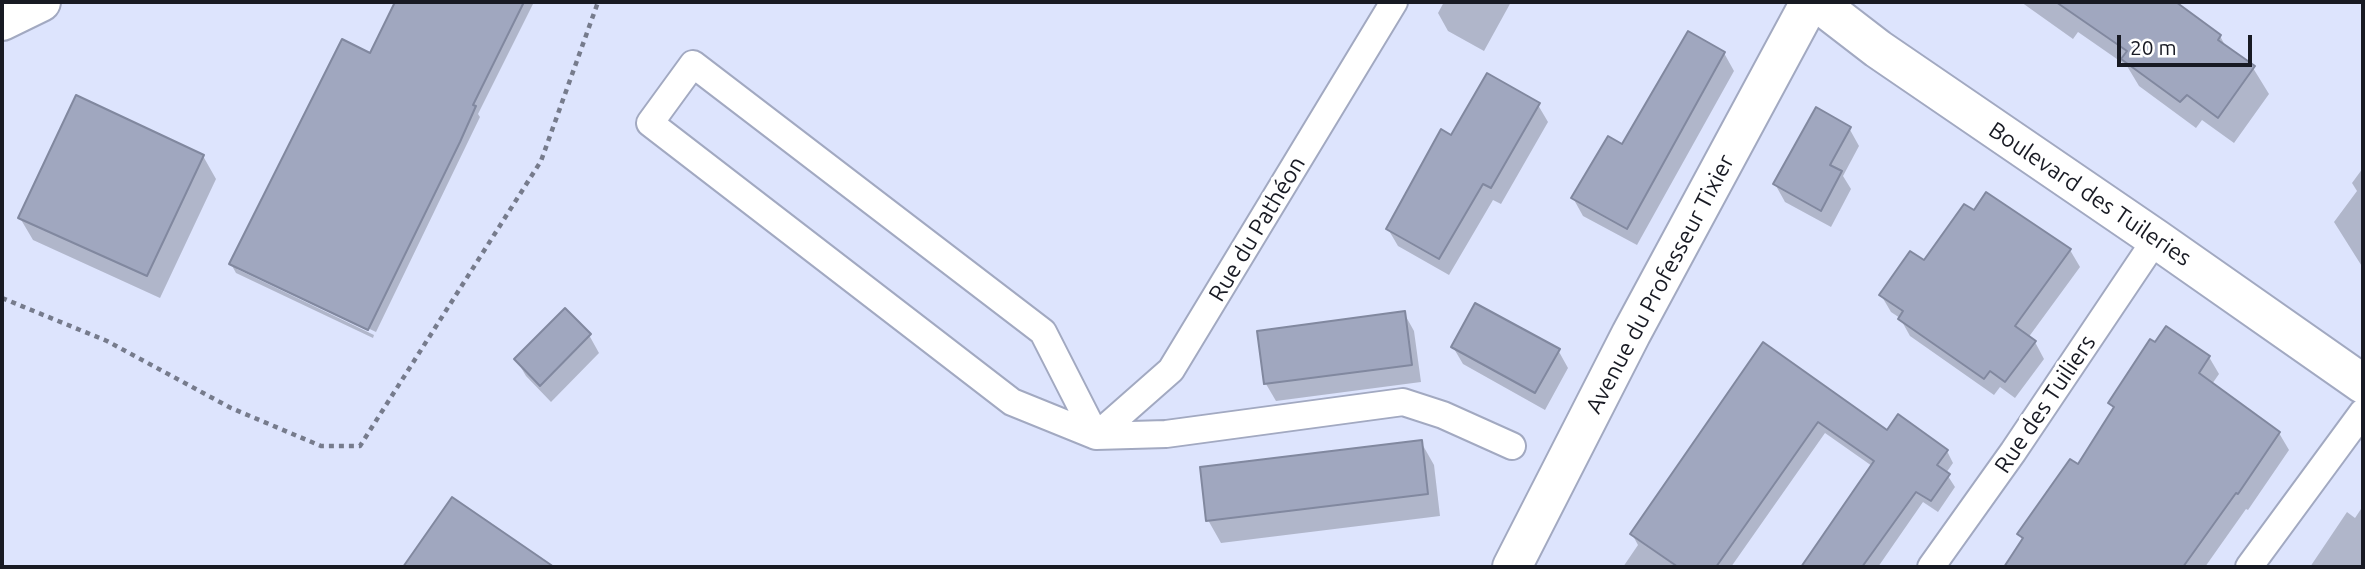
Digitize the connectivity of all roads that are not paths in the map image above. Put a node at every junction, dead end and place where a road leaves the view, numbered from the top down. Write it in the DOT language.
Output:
graph roads {
  1 [pos="41,2"];
  2 [pos="1394,2"];
  3 [pos="1810,2"];
  4 [pos="1817,2"];
  5 [pos="2,21"];
  6 [pos="2156,239"];
  7 [pos="2363,384"];
  8 [pos="2363,412"];
  9 [pos="1097,436"];
  10 [pos="1512,446"];
  11 [pos="1512,567"];
  12 [pos="1931,567"];
  13 [pos="2249,567"];
  1 -- 5 [label="street"];
  2 -- 9 [label="lane, Rue du Pathéon"];
  3 -- 11 [label="street, Avenue du Professeur Tixier"];
  4 -- 6 [label="street, Boulevard des Tuileries"];
  6 -- 7 [label="street, Boulevard des Tuileries"];
  6 -- 12 [label="lane, Rue des Tuiliers"];
  8 -- 13 [label="lane"];
  9 -- 9 [label="lane"];
  9 -- 10 [label="lane"];
}
